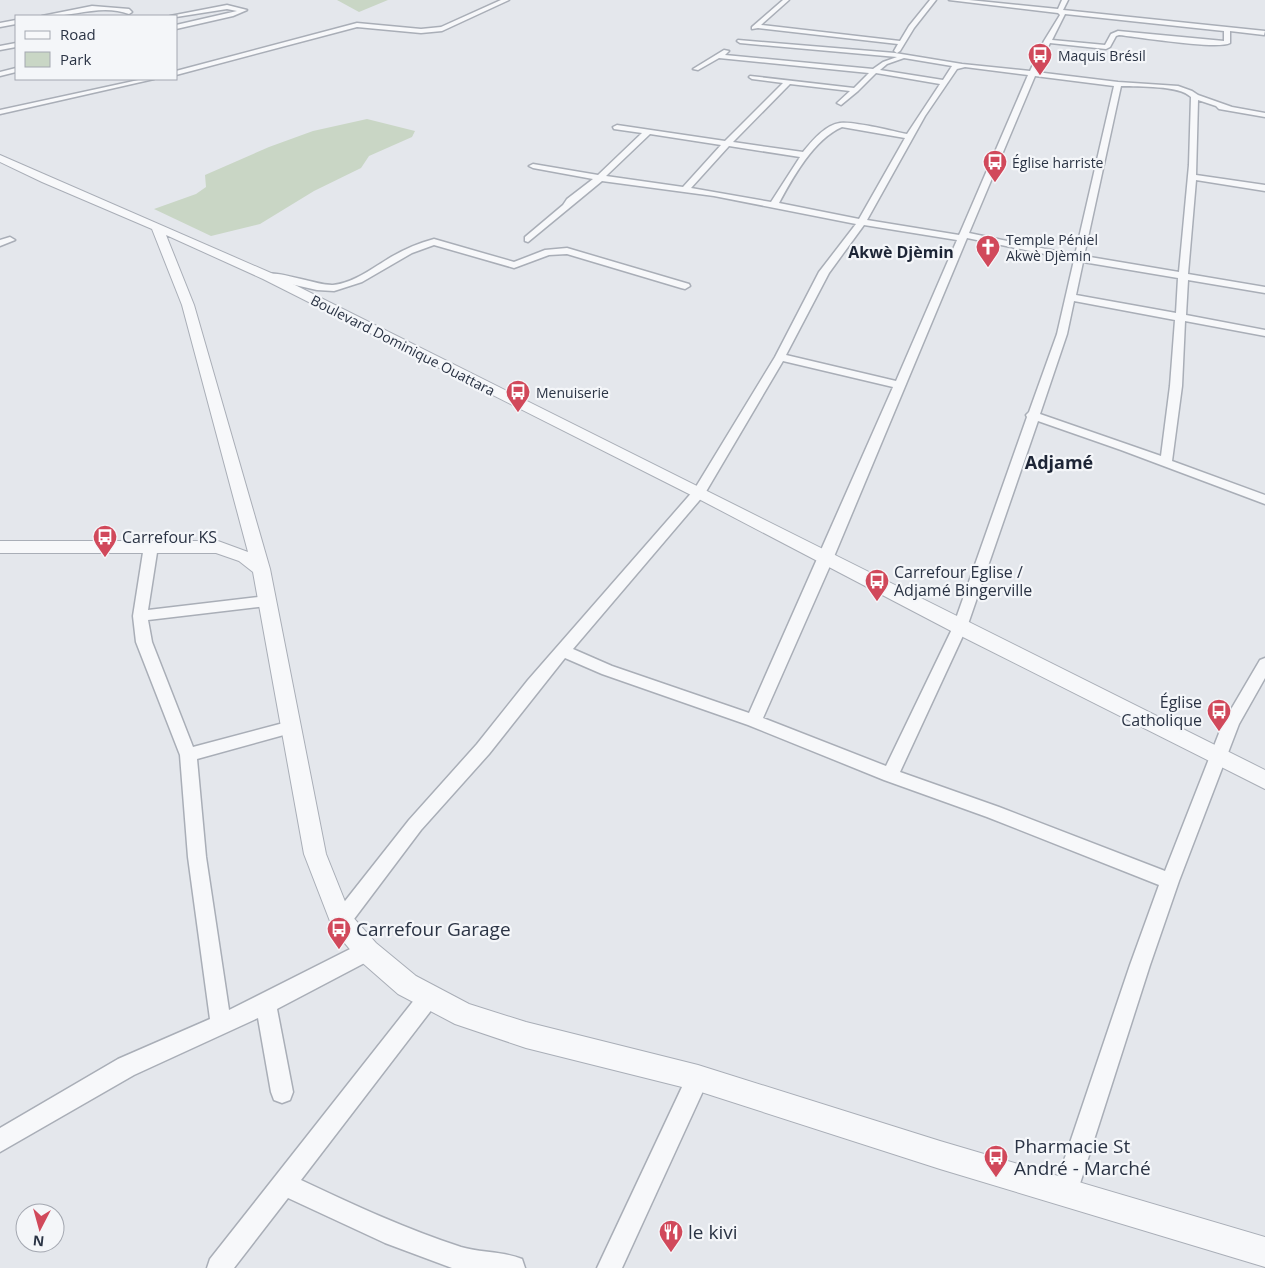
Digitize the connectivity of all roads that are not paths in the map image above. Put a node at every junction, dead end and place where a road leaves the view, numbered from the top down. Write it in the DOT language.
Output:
graph roads {
  1 [pos="506,0"];
  2 [pos="786,0"];
  3 [pos="933,0"];
  4 [pos="952,0"];
  5 [pos="1065,0"];
  6 [pos="1060,12"];
  7 [pos="51,15"];
  8 [pos="114,15"];
  9 [pos="178,15"];
  10 [pos="237,21"];
  11 [pos="15,22"];
  12 [pos="0,25"];
  13 [pos="757,26"];
  14 [pos="178,27"];
  15 [pos="1227,30"];
  16 [pos="751,31"];
  17 [pos="178,34"];
  18 [pos="1264,34"];
  19 [pos="1048,41"];
  20 [pos="902,43"];
  21 [pos="15,45"];
  22 [pos="0,48"];
  23 [pos="895,55"];
  24 [pos="719,56"];
  25 [pos="905,57"];
  26 [pos="960,65"];
  27 [pos="696,69"];
  28 [pos="15,70"];
  29 [pos="178,71"];
  30 [pos="874,71"];
  31 [pos="0,74"];
  32 [pos="1034,74"];
  33 [pos="752,77"];
  34 [pos="146,80"];
  35 [pos="787,82"];
  36 [pos="943,82"];
  37 [pos="1118,84"];
  38 [pos="856,90"];
  39 [pos="1195,101"];
  40 [pos="841,103"];
  41 [pos="0,112"];
  42 [pos="1265,115"];
  43 [pos="617,127"];
  44 [pos="648,132"];
  45 [pos="911,137"];
  46 [pos="727,143"];
  47 [pos="806,155"];
  48 [pos="0,158"];
  49 [pos="533,166"];
  50 [pos="1192,176"];
  51 [pos="600,178"];
  52 [pos="1265,188"];
  53 [pos="685,190"];
  54 [pos="773,206"];
  55 [pos="862,222"];
  56 [pos="157,228"];
  57 [pos="962,237"];
  58 [pos="10,240"];
  59 [pos="528,240"];
  60 [pos="0,243"];
  61 [pos="1077,258"];
  62 [pos="267,276"];
  63 [pos="1183,277"];
  64 [pos="685,286"];
  65 [pos="1265,290"];
  66 [pos="1069,297"];
  67 [pos="1181,318"];
  68 [pos="1265,333"];
  69 [pos="780,356"];
  70 [pos="899,384"];
  71 [pos="1032,415"];
  72 [pos="1166,462"];
  73 [pos="699,492"];
  74 [pos="1265,500"];
  75 [pos="150,546"];
  76 [pos="0,547"];
  77 [pos="826,560"];
  78 [pos="261,569"];
  79 [pos="266,601"];
  80 [pos="140,616"];
  81 [pos="960,627"];
  82 [pos="563,651"];
  83 [pos="1265,664"];
  84 [pos="754,721"];
  85 [pos="291,727"];
  86 [pos="188,755"];
  87 [pos="1219,755"];
  88 [pos="890,775"];
  89 [pos="1265,780"];
  90 [pos="1170,881"];
  91 [pos="341,921"];
  92 [pos="367,952"];
  93 [pos="429,996"];
  94 [pos="266,1004"];
  95 [pos="221,1025"];
  96 [pos="698,1078"];
  97 [pos="282,1092"];
  98 [pos="3,1141"];
  99 [pos="284,1184"];
  100 [pos="1064,1193"];
  101 [pos="1265,1252"];
  102 [pos="219,1268"];
  103 [pos="513,1268"];
  104 [pos="609,1268"];
  1 -- 29 [label="street"];
  2 -- 13 [label="street"];
  3 -- 20 [label="street"];
  4 -- 6 [label="street"];
  5 -- 6 [label="street"];
  6 -- 15 [label="street"];
  6 -- 19 [label="street"];
  7 -- 8 [label="street"];
  9 -- 14 [label="street"];
  10 -- 17 [label="street"];
  11 -- 12 [label="street"];
  13 -- 16 [label="street"];
  13 -- 20 [label="street"];
  15 -- 18 [label="street"];
  15 -- 19 [label="street"];
  19 -- 32 [label="street"];
  20 -- 23 [label="street"];
  21 -- 22 [label="street"];
  23 -- 24 [label="street"];
  23 -- 25 [label="street"];
  24 -- 27 [label="street"];
  24 -- 30 [label="street"];
  25 -- 26 [label="street"];
  25 -- 30 [label="street"];
  26 -- 32 [label="street"];
  26 -- 36 [label="street"];
  28 -- 31 [label="street"];
  30 -- 36 [label="street"];
  30 -- 38 [label="street"];
  32 -- 37 [label="street"];
  32 -- 57 [label="street"];
  33 -- 35 [label="street"];
  34 -- 41 [label="street"];
  35 -- 38 [label="street"];
  35 -- 46 [label="street"];
  36 -- 45 [label="street"];
  37 -- 39 [label="street"];
  37 -- 61 [label="street"];
  38 -- 40 [label="street"];
  39 -- 42 [label="street"];
  39 -- 50 [label="street"];
  43 -- 44 [label="street"];
  44 -- 46 [label="street"];
  44 -- 51 [label="street"];
  45 -- 47 [label="street"];
  45 -- 55 [label="street"];
  46 -- 47 [label="street"];
  46 -- 53 [label="street"];
  47 -- 54 [label="street"];
  48 -- 56 [label="street, Boulevard Dominique Ouattara"];
  49 -- 51 [label="street"];
  50 -- 52 [label="street"];
  50 -- 63 [label="street"];
  51 -- 53 [label="street"];
  51 -- 59 [label="street"];
  53 -- 54 [label="street"];
  54 -- 55 [label="street"];
  55 -- 57 [label="street"];
  55 -- 69 [label="street"];
  56 -- 62 [label="street, Boulevard Dominique Ouattara"];
  56 -- 78 [label="street"];
  57 -- 61 [label="street"];
  57 -- 70 [label="street"];
  58 -- 60 [label="street"];
  61 -- 63 [label="street"];
  61 -- 66 [label="street"];
  62 -- 64 [label="street"];
  62 -- 73 [label="street, Boulevard Dominique Ouattara"];
  63 -- 65 [label="street"];
  63 -- 67 [label="street"];
  66 -- 67 [label="street"];
  66 -- 71 [label="street"];
  67 -- 68 [label="street"];
  67 -- 72 [label="street"];
  69 -- 70 [label="street"];
  69 -- 73 [label="street"];
  70 -- 77 [label="street"];
  71 -- 72 [label="street"];
  71 -- 81 [label="street"];
  72 -- 74 [label="street"];
  73 -- 77 [label="street, Boulevard Dominique Ouattara"];
  73 -- 82 [label="street"];
  75 -- 76 [label="street"];
  75 -- 78 [label="street"];
  75 -- 80 [label="street"];
  77 -- 81 [label="street, Boulevard Dominique Ouattara"];
  77 -- 84 [label="street"];
  78 -- 79 [label="street"];
  79 -- 80 [label="street"];
  79 -- 85 [label="street"];
  80 -- 86 [label="street"];
  81 -- 87 [label="street, Boulevard Dominique Ouattara"];
  81 -- 88 [label="street"];
  82 -- 84 [label="street"];
  82 -- 91 [label="street"];
  83 -- 87 [label="street"];
  84 -- 88 [label="street"];
  85 -- 86 [label="street"];
  85 -- 91 [label="street"];
  86 -- 95 [label="street"];
  87 -- 89 [label="street, Boulevard Dominique Ouattara"];
  87 -- 90 [label="street"];
  88 -- 90 [label="street"];
  90 -- 100 [label="street"];
  91 -- 92 [label="street"];
  92 -- 93 [label="street"];
  92 -- 94 [label="street"];
  93 -- 96 [label="street"];
  93 -- 99 [label="street"];
  94 -- 95 [label="street"];
  94 -- 97 [label="street"];
  95 -- 98 [label="street"];
  96 -- 100 [label="street"];
  96 -- 104 [label="street"];
  99 -- 102 [label="street"];
  99 -- 103 [label="street"];
  100 -- 101 [label="street"];
}
